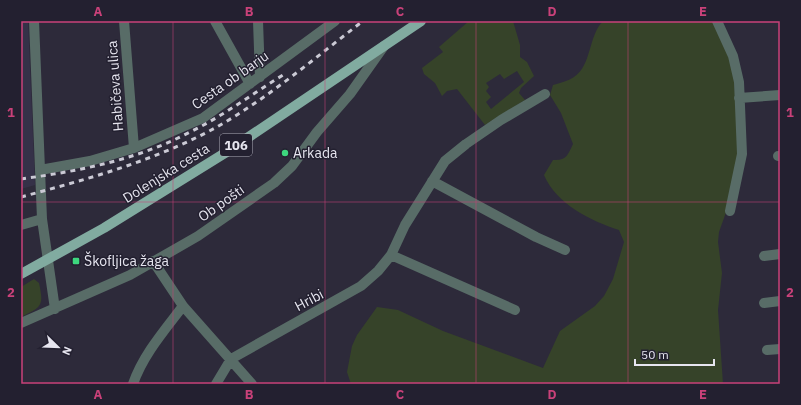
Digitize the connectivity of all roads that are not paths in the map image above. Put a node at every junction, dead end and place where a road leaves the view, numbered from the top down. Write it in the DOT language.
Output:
graph roads {
  1 [pos="34,21"];
  2 [pos="124,21"];
  3 [pos="216,21"];
  4 [pos="258,21"];
  5 [pos="335,21"];
  6 [pos="420,21"];
  7 [pos="717,21"];
  8 [pos="386,43"];
  9 [pos="260,77"];
  10 [pos="250,84"];
  11 [pos="545,94"];
  12 [pos="780,94"];
  13 [pos="739,98"];
  14 [pos="134,148"];
  15 [pos="40,170"];
  16 [pos="432,181"];
  17 [pos="730,211"];
  18 [pos="42,219"];
  19 [pos="21,225"];
  20 [pos="565,250"];
  21 [pos="780,254"];
  22 [pos="391,255"];
  23 [pos="764,256"];
  24 [pos="47,259"];
  25 [pos="153,261"];
  26 [pos="21,274"];
  27 [pos="780,301"];
  28 [pos="764,303"];
  29 [pos="183,306"];
  30 [pos="55,309"];
  31 [pos="514,310"];
  32 [pos="21,323"];
  33 [pos="780,348"];
  34 [pos="767,350"];
  35 [pos="231,359"];
  36 [pos="133,384"];
  37 [pos="216,384"];
  38 [pos="252,384"];
  1 -- 15 [label="street"];
  2 -- 14 [label="street, Habičeva ulica"];
  3 -- 10 [label="street"];
  4 -- 9 [label="street"];
  5 -- 9 [label="street, Cesta ob barju"];
  6 -- 8 [label="main road, Dolenjska cesta / 106"];
  7 -- 13 [label="street"];
  8 -- 24 [label="main road, Dolenjska cesta / 106"];
  8 -- 25 [label="street, Ob pošti"];
  9 -- 10 [label="street, Cesta ob barju"];
  10 -- 14 [label="street, Cesta ob barju"];
  11 -- 16 [label="street, Hribi"];
  12 -- 13 [label="street"];
  13 -- 17 [label="street"];
  14 -- 15 [label="street, Cesta ob barju"];
  15 -- 18 [label="street"];
  16 -- 20 [label="street"];
  16 -- 22 [label="street, Hribi"];
  18 -- 19 [label="street"];
  18 -- 24 [label="street"];
  21 -- 23 [label="street"];
  22 -- 31 [label="street"];
  22 -- 35 [label="street, Hribi"];
  24 -- 26 [label="main road, Dolenjska cesta / 106"];
  24 -- 30 [label="street"];
  25 -- 29 [label="street"];
  25 -- 30 [label="street, Ob pošti"];
  27 -- 28 [label="street"];
  29 -- 35 [label="street"];
  29 -- 36 [label="street"];
  30 -- 32 [label="street, Ob pošti"];
  33 -- 34 [label="street"];
  35 -- 37 [label="street"];
  35 -- 38 [label="street"];
}
